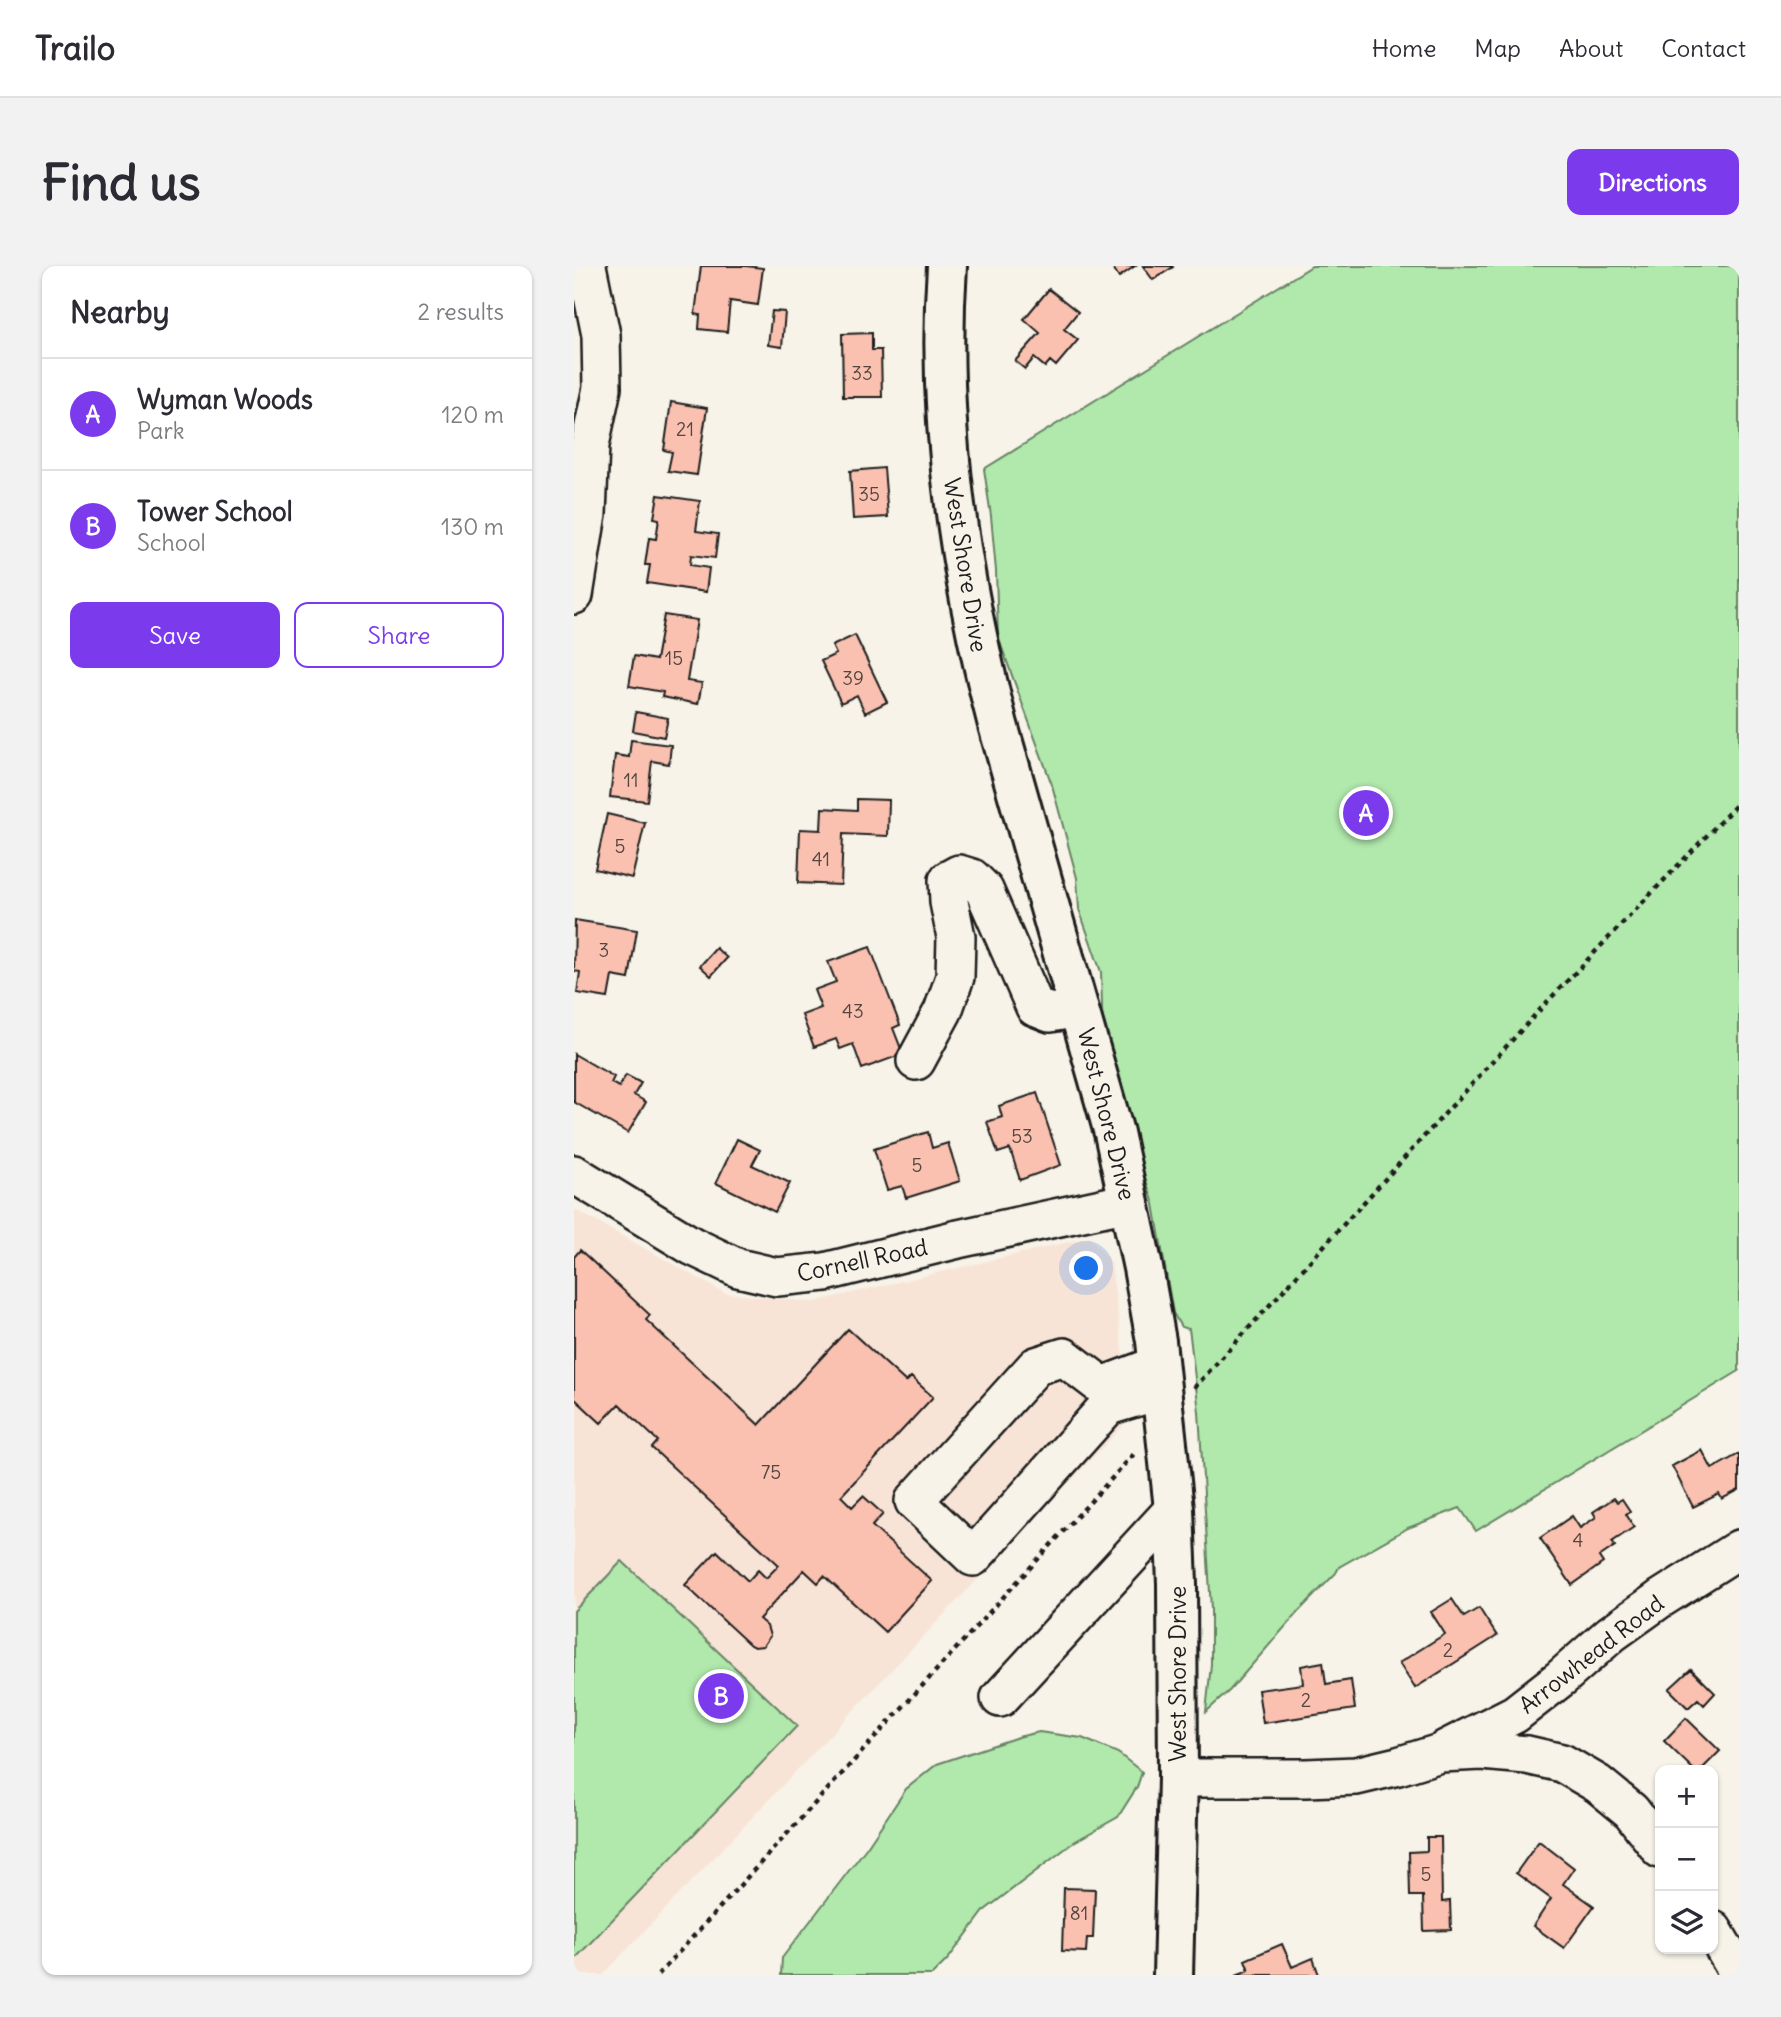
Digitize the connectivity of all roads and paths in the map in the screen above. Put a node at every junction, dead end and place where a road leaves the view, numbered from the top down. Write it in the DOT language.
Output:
graph roads {
  1 [pos="587,266"];
  2 [pos="947,266"];
  3 [pos="582,443"];
  4 [pos="574,595"];
  5 [pos="1079,1008"];
  6 [pos="916,1061"];
  7 [pos="575,1175"];
  8 [pos="1129,1202"];
  9 [pos="1160,1378"];
  10 [pos="1174,1509"];
  11 [pos="1739,1549"];
  12 [pos="1000,1698"];
  13 [pos="1440,1752"];
  14 [pos="1178,1778"];
  15 [pos="1655,1842"];
  16 [pos="1718,1938"];
  17 [pos="1739,1974"];
  18 [pos="1173,1975"];
  1 -- 3 [label="street"];
  2 -- 5 [label="main road, West Shore Drive"];
  3 -- 4 [label="street"];
  5 -- 6 [label="street"];
  5 -- 8 [label="main road, West Shore Drive"];
  7 -- 8 [label="street, Cornell Road"];
  8 -- 9 [label="main road, West Shore Drive"];
  9 -- 9 [label="street"];
  9 -- 10 [label="main road, West Shore Drive"];
  10 -- 12 [label="street"];
  10 -- 14 [label="main road, West Shore Drive"];
  11 -- 13 [label="street, Arrowhead Road"];
  13 -- 14 [label="street"];
  13 -- 15 [label="street"];
  14 -- 18 [label="main road, West Shore Drive"];
  16 -- 17 [label="street"];
}
